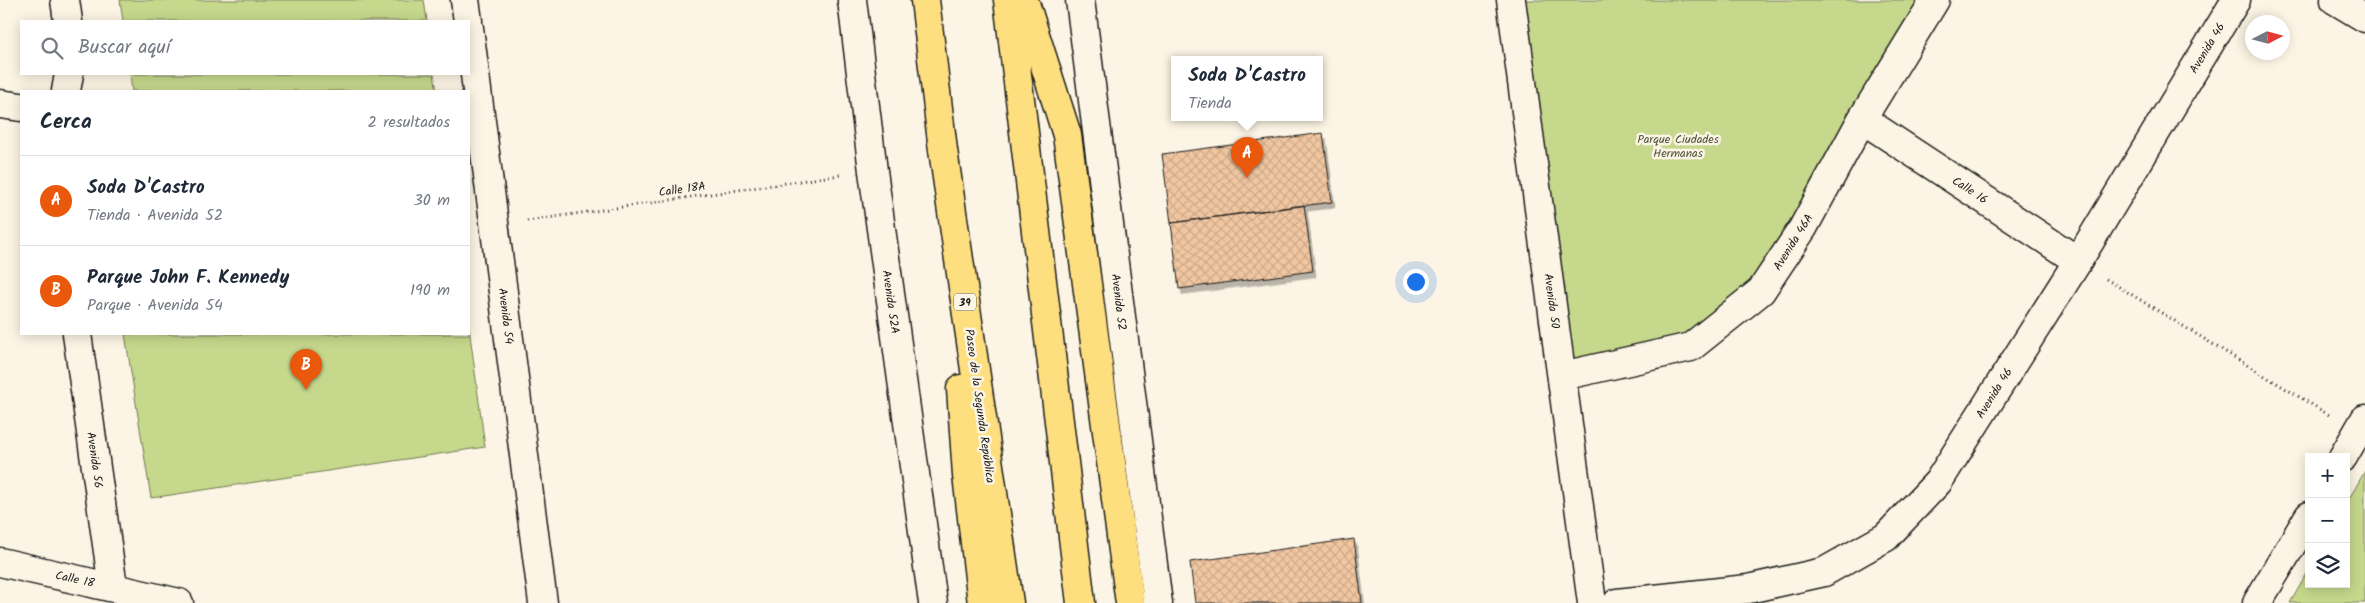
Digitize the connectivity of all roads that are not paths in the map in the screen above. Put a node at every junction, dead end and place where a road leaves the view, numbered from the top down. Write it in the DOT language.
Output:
graph roads {
  1 [pos="65,0"];
  2 [pos="465,0"];
  3 [pos="852,0"];
  4 [pos="925,0"];
  5 [pos="1008,0"];
  6 [pos="1024,0"];
  7 [pos="1080,0"];
  8 [pos="1511,0"];
  9 [pos="1935,0"];
  10 [pos="2236,0"];
  11 [pos="2335,0"];
  12 [pos="2365,18"];
  13 [pos="68,20"];
  14 [pos="468,20"];
  15 [pos="470,36"];
  16 [pos="68,75"];
  17 [pos="66,90"];
  18 [pos="0,104"];
  19 [pos="20,108"];
  20 [pos="1862,119"];
  21 [pos="943,150"];
  22 [pos="2078,261"];
  23 [pos="77,335"];
  24 [pos="1562,376"];
  25 [pos="2361,426"];
  26 [pos="2345,453"];
  27 [pos="2305,523"];
  28 [pos="0,562"];
  29 [pos="113,587"];
  30 [pos="179,603"];
  31 [pos="544,603"];
  32 [pos="933,603"];
  33 [pos="982,603"];
  34 [pos="1009,603"];
  35 [pos="1081,603"];
  36 [pos="1130,603"];
  37 [pos="1158,603"];
  38 [pos="1592,603"];
  39 [pos="1617,603"];
  40 [pos="2257,603"];
  1 -- 13 [label="street"];
  2 -- 14 [label="street"];
  3 -- 32 [label="street, Avenida 52A"];
  4 -- 21 [label="highway, Paseo de la Segunda República / 39"];
  5 -- 35 [label="highway"];
  6 -- 36 [label="highway"];
  7 -- 37 [label="street, Avenida 52"];
  8 -- 24 [label="street, Avenida 50"];
  9 -- 20 [label="street, Avenida 46A"];
  10 -- 22 [label="street, Avenida 46"];
  11 -- 12 [label="street"];
  15 -- 31 [label="street, Avenida 54"];
  16 -- 17 [label="street"];
  18 -- 19 [label="street"];
  20 -- 22 [label="street, Calle 16"];
  20 -- 24 [label="street, Avenida 46A"];
  21 -- 33 [label="highway"];
  21 -- 34 [label="highway, Paseo de la Segunda República / 39"];
  22 -- 39 [label="street, Avenida 46"];
  23 -- 29 [label="street, Avenida 56"];
  24 -- 38 [label="street, Avenida 50"];
  25 -- 26 [label="street"];
  27 -- 40 [label="street"];
  28 -- 29 [label="street, Calle 18"];
  29 -- 30 [label="street, Calle 18"];
}
